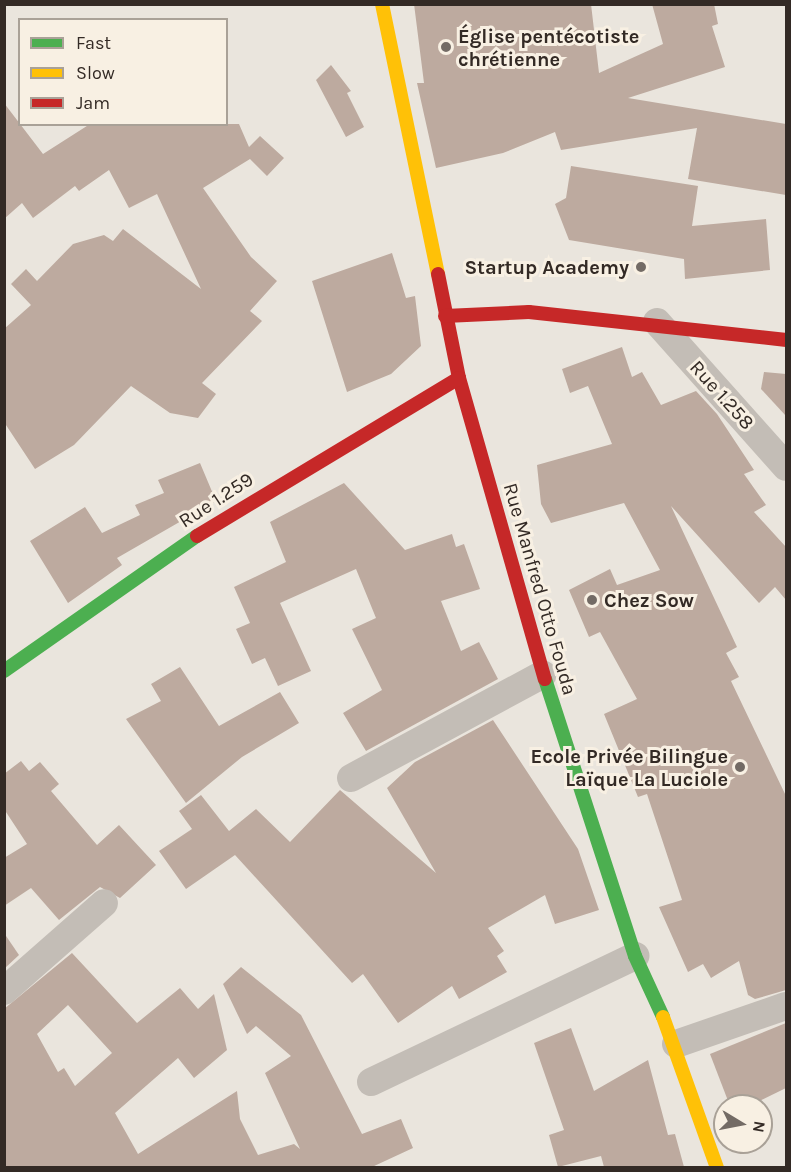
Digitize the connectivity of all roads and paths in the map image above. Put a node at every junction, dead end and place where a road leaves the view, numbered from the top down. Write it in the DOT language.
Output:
graph roads {
  1 [pos="382,4"];
  2 [pos="445,316"];
  3 [pos="657,322"];
  4 [pos="786,340"];
  5 [pos="459,378"];
  6 [pos="786,467"];
  7 [pos="4,671"];
  8 [pos="543,674"];
  9 [pos="351,778"];
  10 [pos="104,903"];
  11 [pos="635,956"];
  12 [pos="4,991"];
  13 [pos="786,1006"];
  14 [pos="676,1044"];
  15 [pos="371,1082"];
  16 [pos="717,1167"];
  1 -- 2 [label="street, Rue Manfred Otto Fouda"];
  2 -- 3 [label="street"];
  2 -- 5 [label="street, Rue Manfred Otto Fouda"];
  3 -- 4 [label="street"];
  3 -- 6 [label="street, Rue 1.258"];
  5 -- 7 [label="street, Rue 1.259"];
  5 -- 8 [label="street, Rue Manfred Otto Fouda"];
  8 -- 9 [label="street"];
  8 -- 11 [label="street, Rue Manfred Otto Fouda"];
  10 -- 12 [label="street"];
  11 -- 14 [label="street, Rue Manfred Otto Fouda"];
  11 -- 15 [label="street"];
  13 -- 14 [label="street"];
  14 -- 16 [label="street, Rue Manfred Otto Fouda"];
}
